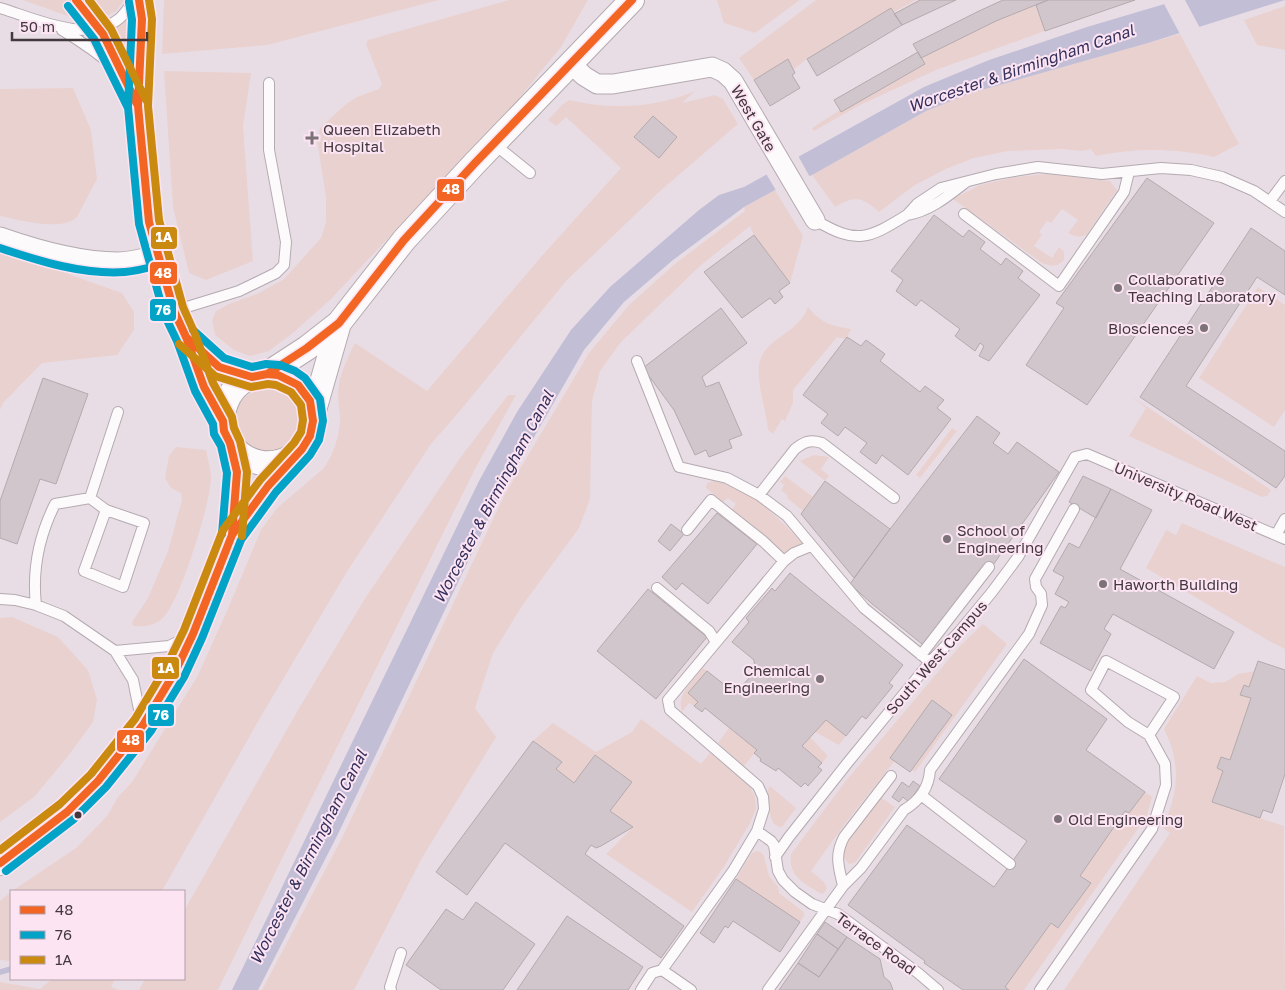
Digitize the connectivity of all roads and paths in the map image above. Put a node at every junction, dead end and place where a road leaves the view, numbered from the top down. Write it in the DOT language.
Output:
graph roads {
  1 [pos="76,0"];
  2 [pos="134,0"];
  3 [pos="139,0"];
  4 [pos="632,0"];
  5 [pos="0,8"];
  6 [pos="58,28"];
  7 [pos="99,28"];
  8 [pos="570,63"];
  9 [pos="123,76"];
  10 [pos="269,83"];
  11 [pos="138,106"];
  12 [pos="494,144"];
  13 [pos="1129,172"];
  14 [pos="530,173"];
  15 [pos="1285,181"];
  16 [pos="1270,201"];
  17 [pos="1285,212"];
  18 [pos="964,214"];
  19 [pos="815,220"];
  20 [pos="0,237"];
  21 [pos="157,255"];
  22 [pos="174,311"];
  23 [pos="339,323"];
  24 [pos="186,337"];
  25 [pos="637,361"];
  26 [pos="260,375"];
  27 [pos="118,412"];
  28 [pos="313,414"];
  29 [pos="226,432"];
  30 [pos="1087,454"];
  31 [pos="296,455"];
  32 [pos="760,494"];
  33 [pos="90,498"];
  34 [pos="894,498"];
  35 [pos="1074,509"];
  36 [pos="106,510"];
  37 [pos="1285,519"];
  38 [pos="687,530"];
  39 [pos="232,535"];
  40 [pos="1280,537"];
  41 [pos="811,546"];
  42 [pos="784,561"];
  43 [pos="989,567"];
  44 [pos="657,588"];
  45 [pos="0,599"];
  46 [pos="36,605"];
  47 [pos="193,634"];
  48 [pos="716,642"];
  49 [pos="116,651"];
  50 [pos="921,655"];
  51 [pos="930,662"];
  52 [pos="143,725"];
  53 [pos="1149,736"];
  54 [pos="891,776"];
  55 [pos="921,795"];
  56 [pos="757,831"];
  57 [pos="776,857"];
  58 [pos="0,863"];
  59 [pos="1010,864"];
  60 [pos="843,886"];
  61 [pos="827,909"];
  62 [pos="401,953"];
  63 [pos="662,970"];
  64 [pos="391,990"];
  65 [pos="641,990"];
  66 [pos="691,990"];
  67 [pos="768,990"];
  68 [pos="938,990"];
  69 [pos="1040,990"];
  1 -- 7 [label="lane"];
  2 -- 7 [label="lane"];
  3 -- 11 [label="street"];
  4 -- 8 [label="street"];
  5 -- 6 [label="lane"];
  6 -- 7 [label="lane"];
  6 -- 9 [label="lane"];
  7 -- 9 [label="lane"];
  8 -- 12 [label="street"];
  8 -- 19 [label="street, West Gate"];
  9 -- 11 [label="lane"];
  10 -- 22 [label="lane"];
  11 -- 21 [label="street"];
  12 -- 14 [label="lane"];
  12 -- 23 [label="street"];
  13 -- 16 [label="lane"];
  13 -- 18 [label="lane"];
  13 -- 19 [label="lane, West Gate"];
  15 -- 16 [label="lane"];
  16 -- 17 [label="lane"];
  20 -- 21 [label="street"];
  21 -- 22 [label="street"];
  22 -- 24 [label="street"];
  23 -- 26 [label="street"];
  23 -- 28 [label="street"];
  24 -- 26 [label="street"];
  24 -- 29 [label="street"];
  25 -- 32 [label="lane"];
  26 -- 28 [label="street"];
  26 -- 29 [label="street"];
  27 -- 33 [label="lane"];
  28 -- 31 [label="street"];
  29 -- 31 [label="street"];
  29 -- 39 [label="street"];
  30 -- 40 [label="lane, University Road West"];
  30 -- 51 [label="lane, South West Campus"];
  31 -- 39 [label="street"];
  32 -- 34 [label="lane"];
  32 -- 41 [label="lane"];
  33 -- 36 [label="lane"];
  33 -- 46 [label="lane"];
  35 -- 55 [label="lane"];
  36 -- 36 [label="lane"];
  37 -- 40 [label="lane"];
  38 -- 42 [label="lane"];
  39 -- 47 [label="street"];
  41 -- 42 [label="lane"];
  41 -- 50 [label="lane"];
  42 -- 48 [label="lane"];
  43 -- 50 [label="lane"];
  44 -- 48 [label="lane"];
  45 -- 46 [label="lane"];
  46 -- 49 [label="lane"];
  47 -- 49 [label="lane"];
  47 -- 52 [label="street"];
  48 -- 56 [label="lane"];
  49 -- 52 [label="lane"];
  50 -- 51 [label="lane"];
  51 -- 57 [label="lane, South West Campus"];
  52 -- 58 [label="street"];
  53 -- 53 [label="lane"];
  53 -- 69 [label="lane"];
  54 -- 60 [label="lane"];
  55 -- 59 [label="lane"];
  55 -- 60 [label="lane"];
  56 -- 57 [label="lane, Terrace Road"];
  56 -- 63 [label="lane"];
  57 -- 61 [label="lane, Terrace Road"];
  60 -- 61 [label="lane"];
  61 -- 67 [label="lane"];
  61 -- 68 [label="lane, Terrace Road"];
  62 -- 64 [label="lane"];
  63 -- 65 [label="lane"];
  63 -- 66 [label="lane"];
}
